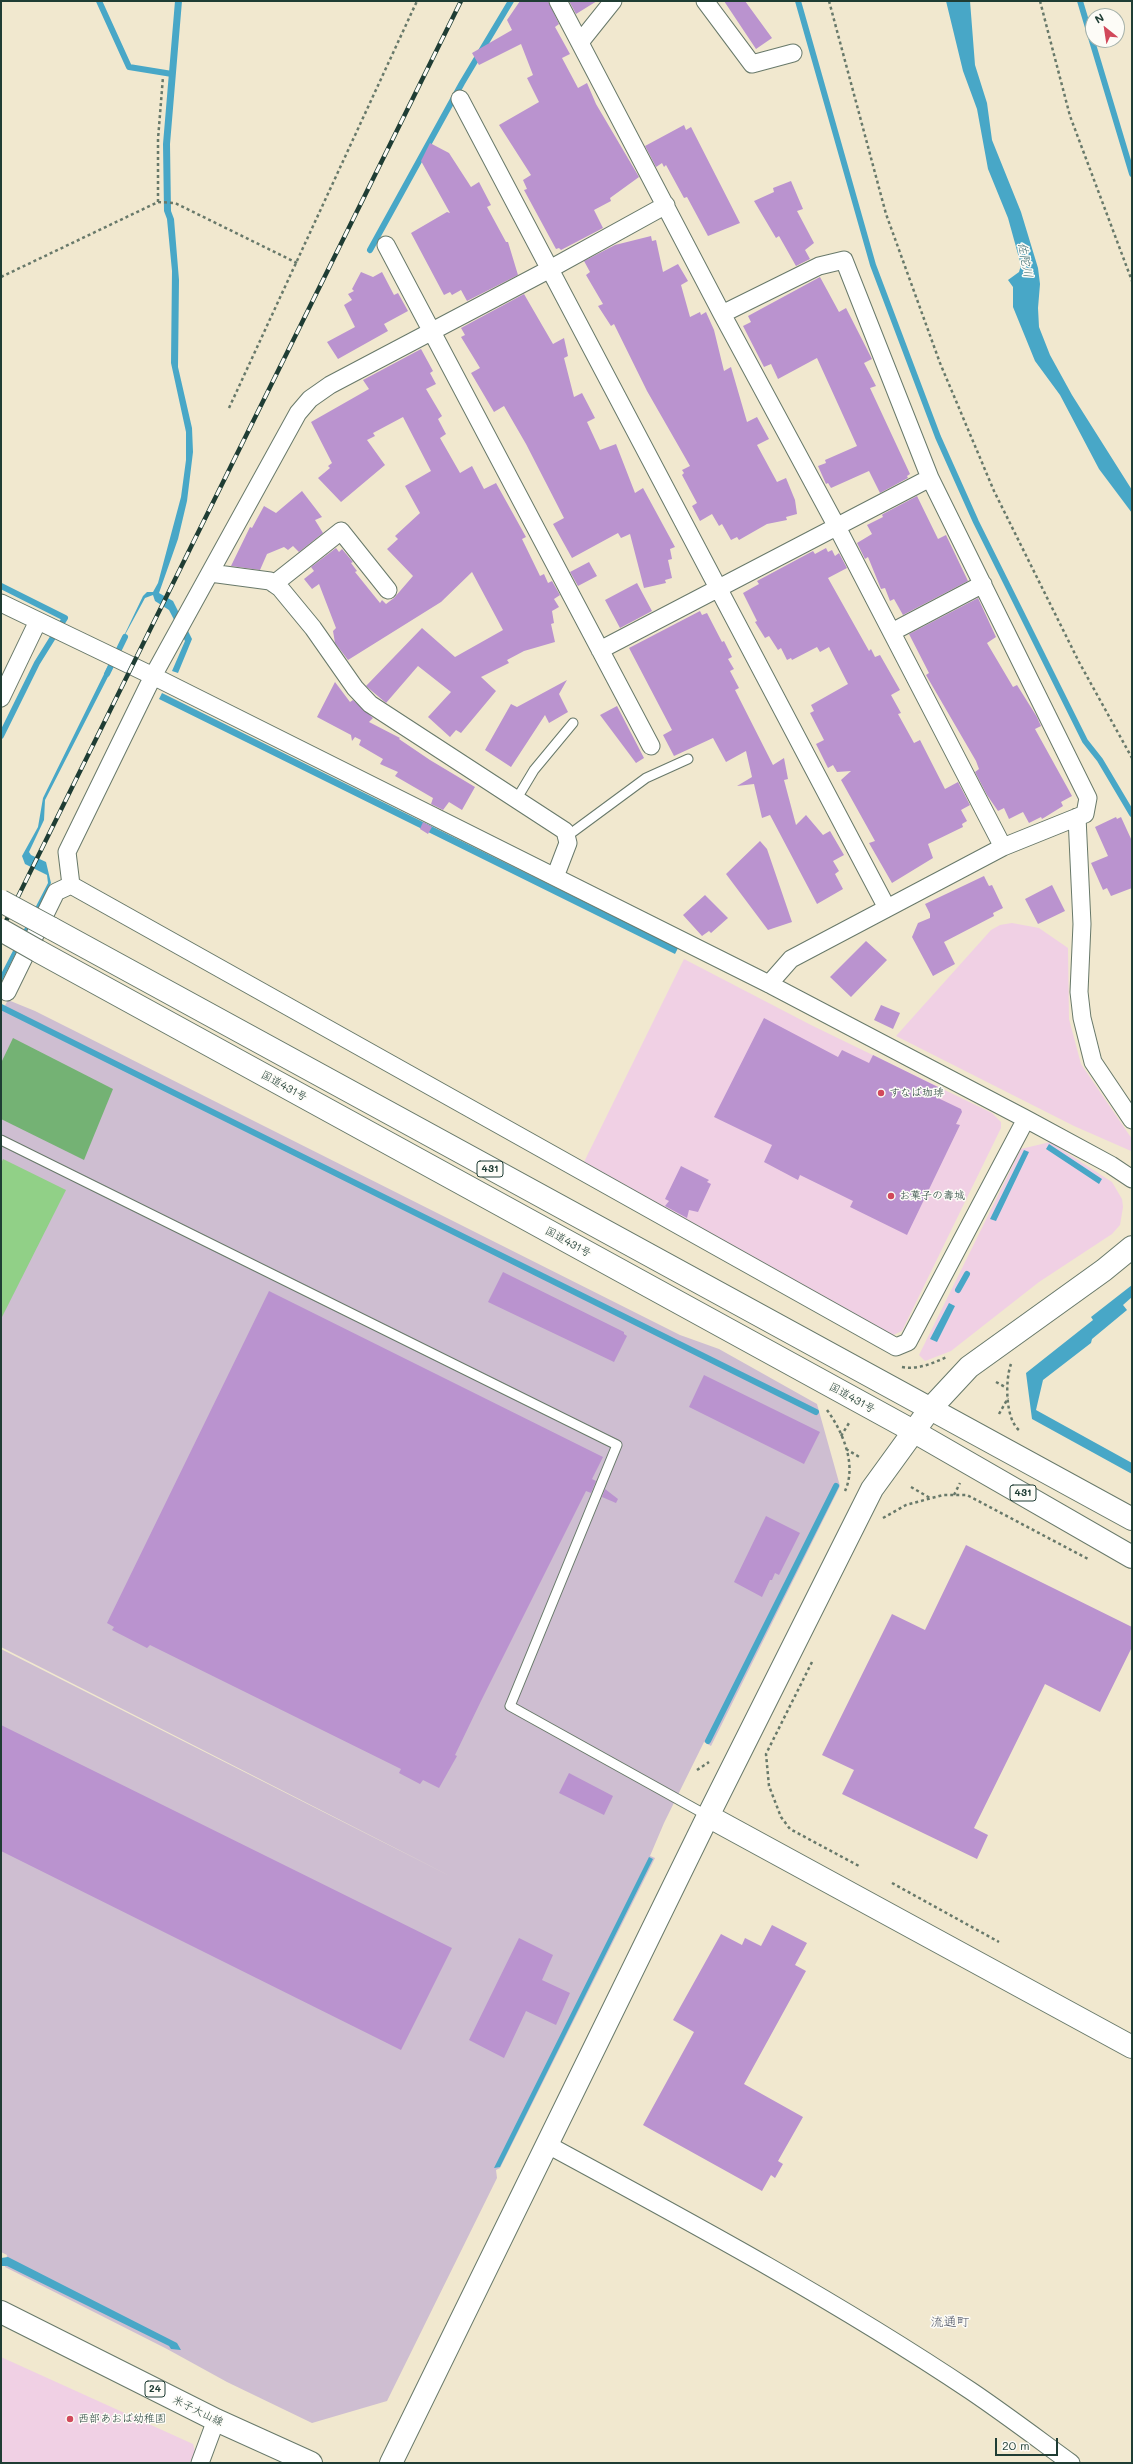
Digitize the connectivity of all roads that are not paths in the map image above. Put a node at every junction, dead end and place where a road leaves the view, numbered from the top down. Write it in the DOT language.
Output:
graph roads {
  1 [pos="558,1"];
  2 [pos="613,1"];
  3 [pos="705,1"];
  4 [pos="581,41"];
  5 [pos="793,53"];
  6 [pos="460,99"];
  7 [pos="666,205"];
  8 [pos="386,245"];
  9 [pos="550,269"];
  10 [pos="722,314"];
  11 [pos="432,331"];
  12 [pos="930,478"];
  13 [pos="837,527"];
  14 [pos="210,573"];
  15 [pos="274,584"];
  16 [pos="983,584"];
  17 [pos="718,589"];
  18 [pos="388,590"];
  19 [pos="1,603"];
  20 [pos="38,621"];
  21 [pos="892,632"];
  22 [pos="600,650"];
  23 [pos="153,676"];
  24 [pos="1,698"];
  25 [pos="573,723"];
  26 [pos="652,746"];
  27 [pos="688,759"];
  28 [pos="516,800"];
  29 [pos="1077,817"];
  30 [pos="566,837"];
  31 [pos="1003,847"];
  32 [pos="555,877"];
  33 [pos="71,885"];
  34 [pos="1,901"];
  35 [pos="887,908"];
  36 [pos="1,930"];
  37 [pos="769,984"];
  38 [pos="7,992"];
  39 [pos="1026,1119"];
  40 [pos="1132,1120"];
  41 [pos="1,1140"];
  42 [pos="1132,1180"];
  43 [pos="1132,1247"];
  44 [pos="930,1409"];
  45 [pos="913,1431"];
  46 [pos="1132,1519"];
  47 [pos="1132,1557"];
  48 [pos="708,1816"];
  49 [pos="1131,2044"];
  50 [pos="548,2145"];
  51 [pos="1,2312"];
  52 [pos="216,2420"];
  53 [pos="200,2463"];
  54 [pos="311,2463"];
  55 [pos="391,2463"];
  56 [pos="1071,2463"];
  1 -- 4 [label="street"];
  2 -- 4 [label="street"];
  3 -- 5 [label="street"];
  4 -- 7 [label="street"];
  6 -- 9 [label="street"];
  7 -- 9 [label="street"];
  7 -- 10 [label="street"];
  8 -- 11 [label="street"];
  9 -- 11 [label="street"];
  9 -- 17 [label="street"];
  10 -- 12 [label="street"];
  10 -- 13 [label="street"];
  11 -- 14 [label="street"];
  11 -- 22 [label="street"];
  12 -- 13 [label="street"];
  12 -- 16 [label="street"];
  13 -- 17 [label="street"];
  13 -- 21 [label="street"];
  14 -- 15 [label="street"];
  14 -- 23 [label="street"];
  15 -- 18 [label="street"];
  15 -- 28 [label="street"];
  16 -- 21 [label="street"];
  16 -- 29 [label="street"];
  17 -- 22 [label="street"];
  17 -- 35 [label="street"];
  19 -- 20 [label="street"];
  20 -- 23 [label="street"];
  20 -- 24 [label="street"];
  21 -- 31 [label="street"];
  22 -- 26 [label="street"];
  23 -- 32 [label="street"];
  23 -- 33 [label="street"];
  25 -- 28 [label="lane"];
  27 -- 30 [label="lane"];
  28 -- 30 [label="street"];
  29 -- 31 [label="street"];
  29 -- 40 [label="street"];
  30 -- 32 [label="street"];
  31 -- 35 [label="street"];
  32 -- 37 [label="street"];
  33 -- 38 [label="street"];
  33 -- 39 [label="street"];
  34 -- 44 [label="main road, 431, bridge"];
  35 -- 37 [label="street"];
  36 -- 45 [label="main road, 国道431号 / 431, bridge"];
  37 -- 39 [label="street"];
  39 -- 42 [label="street"];
  41 -- 48 [label="lane"];
  43 -- 44 [label="main road"];
  44 -- 45 [label="main road"];
  44 -- 46 [label="main road, 431"];
  45 -- 47 [label="main road, 国道431号 / 431"];
  45 -- 48 [label="main road"];
  48 -- 49 [label="main road"];
  48 -- 50 [label="main road"];
  50 -- 55 [label="main road"];
  50 -- 56 [label="street"];
  51 -- 52 [label="main road, 米子大山線 / 24"];
  52 -- 53 [label="street"];
  52 -- 54 [label="main road, 米子大山線 / 24"];
}
